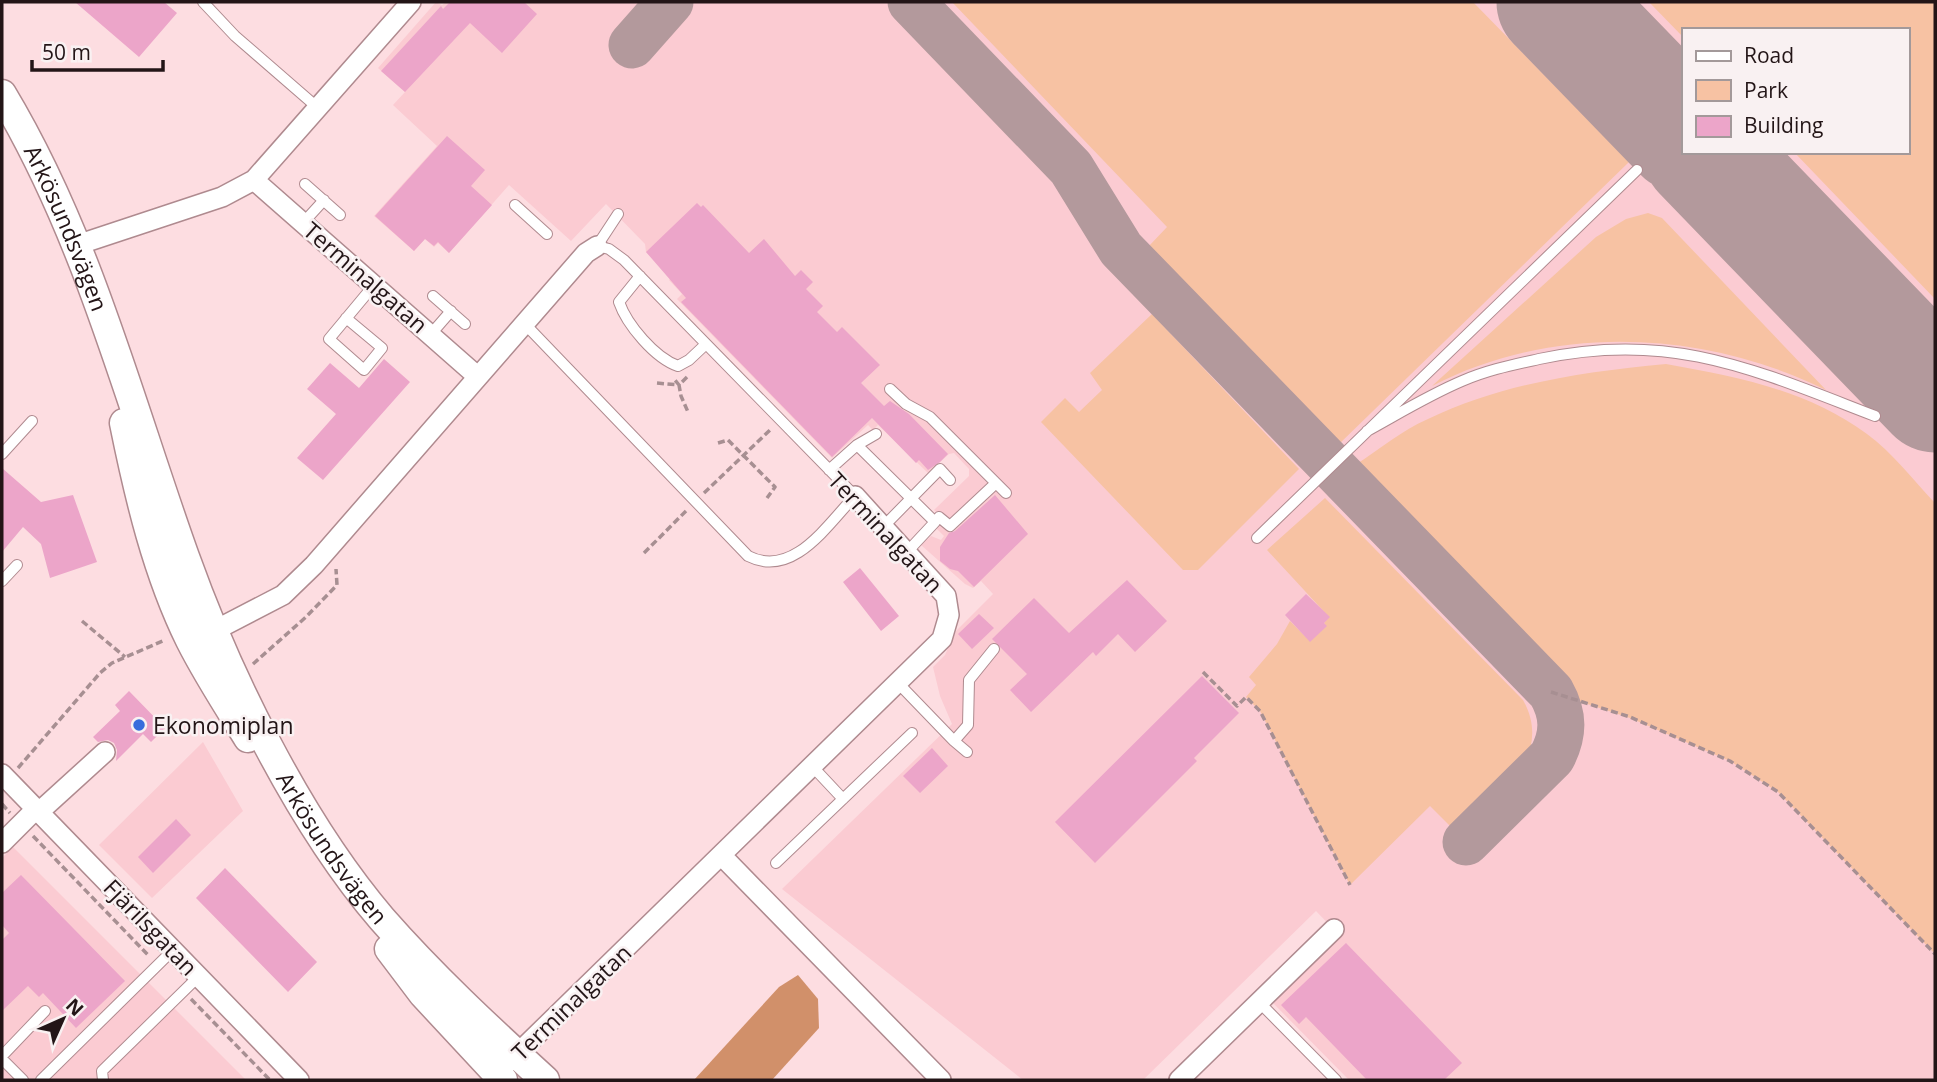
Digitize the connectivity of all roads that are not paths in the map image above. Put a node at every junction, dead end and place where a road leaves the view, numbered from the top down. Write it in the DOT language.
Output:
graph roads {
  1 [pos="203,2"];
  2 [pos="411,2"];
  3 [pos="2,94"];
  4 [pos="318,108"];
  5 [pos="1637,170"];
  6 [pos="254,180"];
  7 [pos="305,184"];
  8 [pos="324,200"];
  9 [pos="515,205"];
  10 [pos="618,214"];
  11 [pos="340,215"];
  12 [pos="303,223"];
  13 [pos="547,233"];
  14 [pos="77,245"];
  15 [pos="597,246"];
  16 [pos="640,276"];
  17 [pos="374,285"];
  18 [pos="433,296"];
  19 [pos="451,311"];
  20 [pos="346,318"];
  21 [pos="523,322"];
  22 [pos="465,324"];
  23 [pos="431,334"];
  24 [pos="706,344"];
  25 [pos="477,376"];
  26 [pos="890,389"];
  27 [pos="1875,416"];
  28 [pos="32,421"];
  29 [pos="1367,430"];
  30 [pos="876,434"];
  31 [pos="857,445"];
  32 [pos="2,453"];
  33 [pos="830,470"];
  34 [pos="950,480"];
  35 [pos="996,483"];
  36 [pos="1006,493"];
  37 [pos="855,496"];
  38 [pos="910,499"];
  39 [pos="935,522"];
  40 [pos="883,527"];
  41 [pos="1257,538"];
  42 [pos="907,552"];
  43 [pos="17,565"];
  44 [pos="2,581"];
  45 [pos="197,635"];
  46 [pos="994,649"];
  47 [pos="898,683"];
  48 [pos="912,733"];
  49 [pos="954,741"];
  50 [pos="104,752"];
  51 [pos="967,752"];
  52 [pos="812,766"];
  53 [pos="5,777"];
  54 [pos="843,799"];
  55 [pos="37,811"];
  56 [pos="2,843"];
  57 [pos="721,855"];
  58 [pos="776,863"];
  59 [pos="1334,929"];
  60 [pos="173,950"];
  61 [pos="199,976"];
  62 [pos="1259,1002"];
  63 [pos="45,1011"];
  64 [pos="517,1055"];
  65 [pos="2,1057"];
  66 [pos="497,1078"];
  67 [pos="23,1080"];
  68 [pos="41,1080"];
  69 [pos="103,1080"];
  70 [pos="299,1080"];
  71 [pos="545,1080"];
  72 [pos="941,1080"];
  73 [pos="1179,1080"];
  74 [pos="1336,1080"];
  1 -- 4 [label="lane"];
  2 -- 4 [label="street"];
  3 -- 14 [label="main road, Arkösundsvägen"];
  4 -- 6 [label="street"];
  5 -- 29 [label="lane"];
  6 -- 12 [label="street, Terminalgatan"];
  6 -- 14 [label="street"];
  7 -- 8 [label="lane"];
  8 -- 11 [label="lane"];
  8 -- 12 [label="lane"];
  9 -- 13 [label="lane"];
  10 -- 15 [label="lane"];
  12 -- 17 [label="street, Terminalgatan"];
  14 -- 45 [label="main road, Arkösundsvägen"];
  15 -- 16 [label="lane, Terminalgatan"];
  15 -- 21 [label="street"];
  16 -- 24 [label="lane, Terminalgatan"];
  16 -- 24 [label="lane"];
  17 -- 20 [label="lane"];
  17 -- 23 [label="street, Terminalgatan"];
  18 -- 19 [label="lane"];
  19 -- 22 [label="lane"];
  19 -- 23 [label="lane"];
  20 -- 20 [label="lane"];
  21 -- 25 [label="street"];
  21 -- 37 [label="lane"];
  23 -- 25 [label="street, Terminalgatan"];
  24 -- 33 [label="lane, Terminalgatan"];
  25 -- 45 [label="street"];
  26 -- 35 [label="lane"];
  27 -- 29 [label="lane"];
  28 -- 32 [label="lane"];
  29 -- 41 [label="lane"];
  30 -- 31 [label="lane"];
  31 -- 33 [label="lane"];
  31 -- 38 [label="lane"];
  33 -- 37 [label="lane, Terminalgatan"];
  34 -- 38 [label="lane"];
  35 -- 36 [label="lane"];
  35 -- 39 [label="lane"];
  37 -- 40 [label="street, Terminalgatan"];
  38 -- 39 [label="lane"];
  38 -- 40 [label="lane"];
  39 -- 42 [label="lane"];
  40 -- 42 [label="street, Terminalgatan"];
  42 -- 47 [label="street, Terminalgatan"];
  43 -- 44 [label="lane"];
  45 -- 64 [label="main road, Arkösundsvägen"];
  45 -- 66 [label="main road, Arkösundsvägen"];
  46 -- 49 [label="lane"];
  47 -- 49 [label="lane"];
  47 -- 52 [label="street, Terminalgatan"];
  48 -- 54 [label="lane"];
  49 -- 51 [label="lane"];
  50 -- 55 [label="street"];
  52 -- 54 [label="lane"];
  52 -- 57 [label="street, Terminalgatan"];
  53 -- 55 [label="street, Fjärilsgatan"];
  54 -- 58 [label="lane"];
  55 -- 56 [label="street"];
  55 -- 60 [label="street, Fjärilsgatan"];
  57 -- 64 [label="street, Terminalgatan"];
  57 -- 72 [label="street"];
  59 -- 62 [label="street"];
  60 -- 61 [label="street, Fjärilsgatan"];
  60 -- 68 [label="lane"];
  61 -- 69 [label="lane"];
  61 -- 70 [label="street, Fjärilsgatan"];
  62 -- 73 [label="street"];
  62 -- 74 [label="lane"];
  63 -- 65 [label="lane"];
  64 -- 66 [label="street, Terminalgatan"];
  64 -- 71 [label="main road, Arkösundsvägen"];
  65 -- 67 [label="lane"];
}
